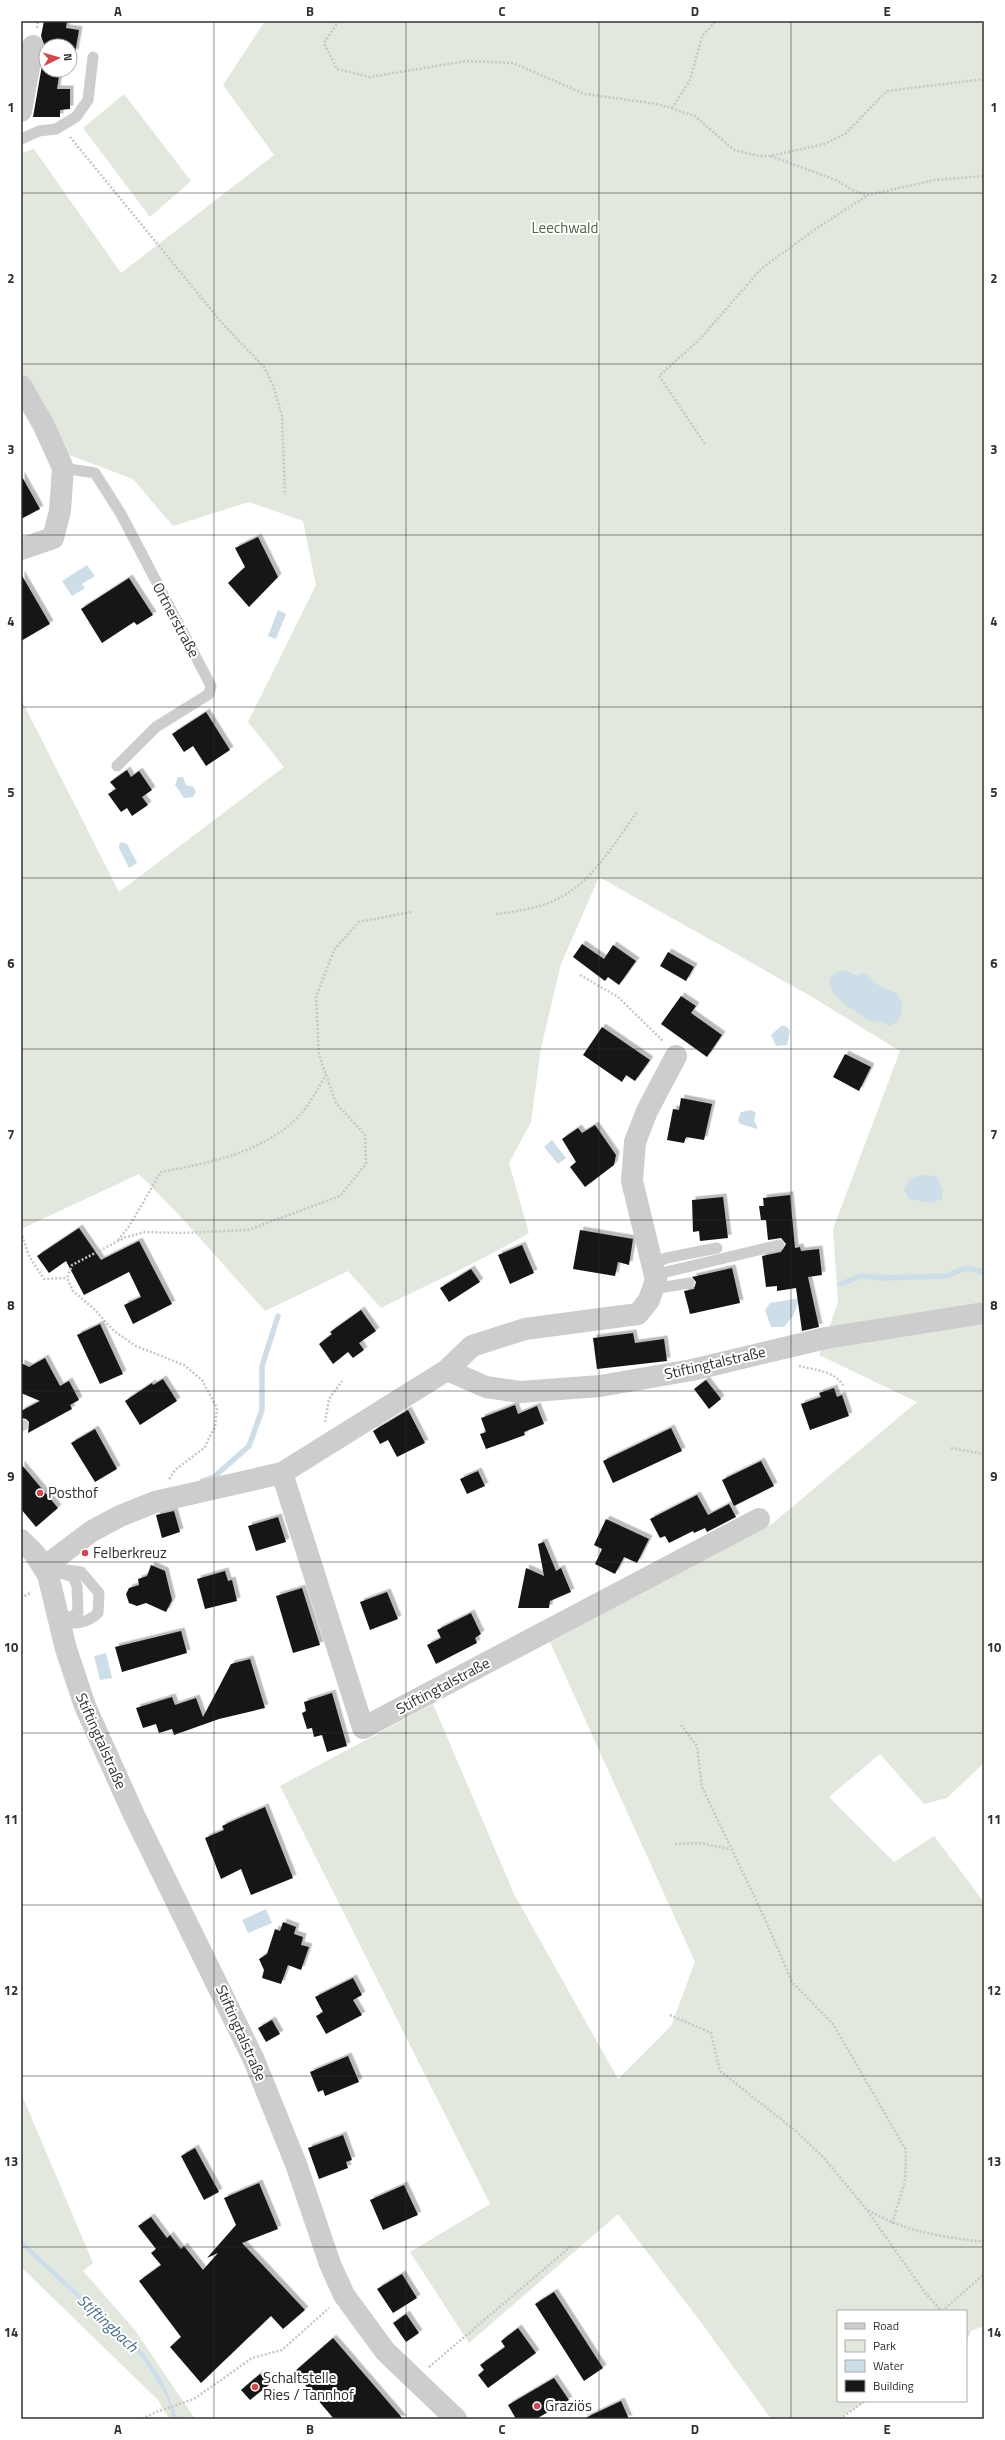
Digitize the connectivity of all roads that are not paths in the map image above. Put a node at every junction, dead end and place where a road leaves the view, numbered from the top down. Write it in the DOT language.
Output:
graph roads {
  1 [pos="33,46"];
  2 [pos="93,56"];
  3 [pos="21,111"];
  4 [pos="21,139"];
  5 [pos="21,386"];
  6 [pos="63,468"];
  7 [pos="21,549"];
  8 [pos="117,766"];
  9 [pos="676,1056"];
  10 [pos="779,1245"];
  11 [pos="717,1248"];
  12 [pos="654,1278"];
  13 [pos="689,1283"];
  14 [pos="984,1313"];
  15 [pos="447,1370"];
  16 [pos="282,1473"];
  17 [pos="759,1519"];
  18 [pos="21,1540"];
  19 [pos="44,1566"];
  20 [pos="60,1622"];
  21 [pos="456,2419"];
  1 -- 3 [label="street"];
  2 -- 4 [label="lane"];
  5 -- 6 [label="street"];
  6 -- 7 [label="street"];
  6 -- 8 [label="lane, Ortnerstraße"];
  9 -- 12 [label="street"];
  10 -- 12 [label="lane"];
  11 -- 12 [label="lane"];
  12 -- 13 [label="lane"];
  12 -- 15 [label="street"];
  14 -- 15 [label="street, Stiftingtalstraße"];
  15 -- 16 [label="street"];
  16 -- 17 [label="street, Stiftingtalstraße"];
  16 -- 19 [label="street"];
  18 -- 19 [label="street, Stiftingtalstraße"];
  19 -- 20 [label="street, Stiftingtalstraße"];
  19 -- 20 [label="lane"];
  20 -- 21 [label="street, Stiftingtalstraße"];
}
